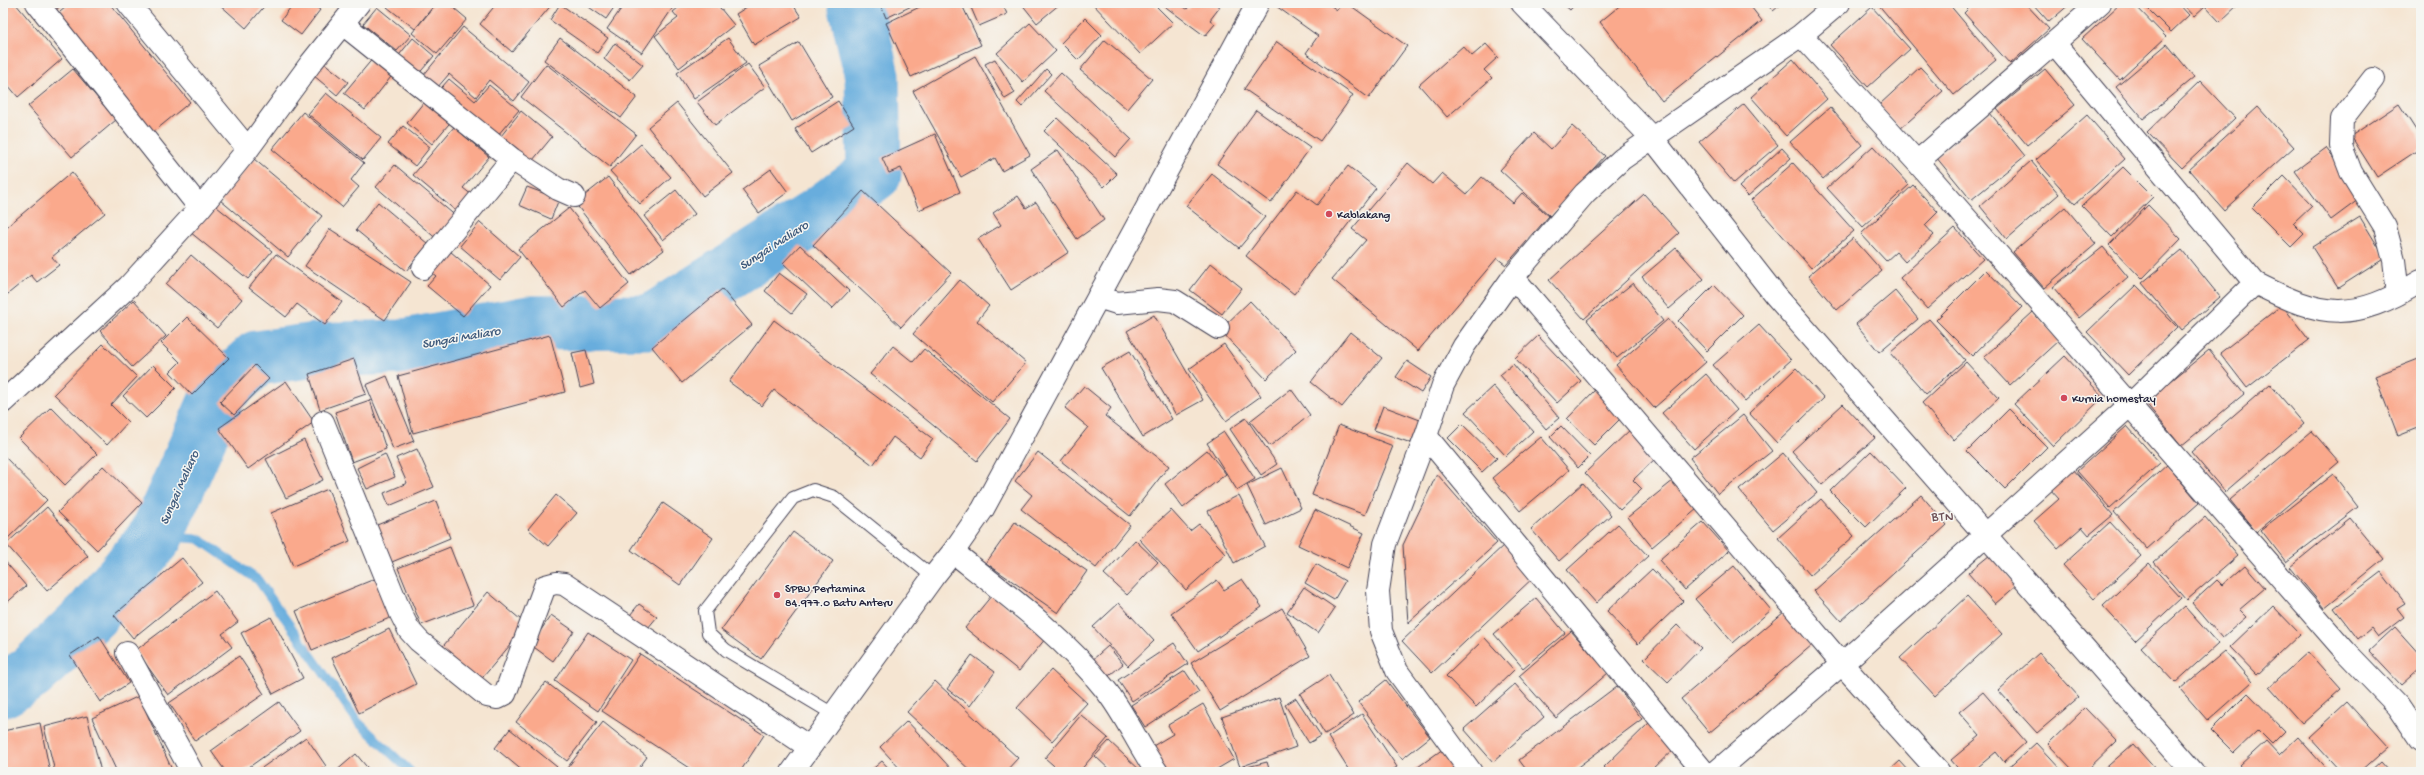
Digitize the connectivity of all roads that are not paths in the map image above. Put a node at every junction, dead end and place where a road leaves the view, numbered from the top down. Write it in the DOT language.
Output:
graph roads {
  1 [pos="37,3"];
  2 [pos="128,3"];
  3 [pos="359,3"];
  4 [pos="1258,3"];
  5 [pos="1522,3"];
  6 [pos="1839,3"];
  7 [pos="2100,3"];
  8 [pos="343,24"];
  9 [pos="1801,35"];
  10 [pos="2055,44"];
  11 [pos="2373,79"];
  12 [pos="1652,139"];
  13 [pos="248,149"];
  14 [pos="512,159"];
  15 [pos="1917,162"];
  16 [pos="574,196"];
  17 [pos="200,208"];
  18 [pos="423,268"];
  19 [pos="1513,276"];
  20 [pos="2421,281"];
  21 [pos="2255,283"];
  22 [pos="2398,294"];
  23 [pos="1098,297"];
  24 [pos="1218,328"];
  25 [pos="4,398"];
  26 [pos="2130,405"];
  27 [pos="323,422"];
  28 [pos="1426,436"];
  29 [pos="1986,534"];
  30 [pos="954,552"];
  31 [pos="933,577"];
  32 [pos="127,653"];
  33 [pos="1842,664"];
  34 [pos="833,714"];
  35 [pos="2421,740"];
  36 [pos="809,746"];
  37 [pos="192,772"];
  38 [pos="792,772"];
  39 [pos="1157,772"];
  40 [pos="1471,772"];
  41 [pos="1704,772"];
  42 [pos="1716,772"];
  43 [pos="1939,772"];
  44 [pos="2193,772"];
  1 -- 17 [label="street"];
  2 -- 13 [label="street"];
  3 -- 8 [label="street"];
  4 -- 23 [label="street"];
  5 -- 12 [label="street"];
  6 -- 9 [label="street"];
  7 -- 10 [label="street"];
  8 -- 13 [label="street"];
  8 -- 14 [label="street"];
  9 -- 12 [label="street"];
  9 -- 15 [label="street"];
  10 -- 15 [label="street"];
  10 -- 21 [label="street"];
  11 -- 22 [label="street"];
  12 -- 19 [label="street"];
  12 -- 29 [label="street"];
  13 -- 17 [label="street"];
  14 -- 16 [label="street"];
  14 -- 18 [label="street"];
  15 -- 26 [label="street"];
  17 -- 25 [label="street"];
  19 -- 28 [label="street"];
  19 -- 33 [label="street"];
  20 -- 22 [label="street"];
  21 -- 22 [label="street"];
  21 -- 26 [label="street"];
  23 -- 24 [label="street"];
  23 -- 30 [label="street"];
  26 -- 29 [label="street"];
  26 -- 35 [label="street"];
  27 -- 36 [label="street"];
  28 -- 40 [label="street"];
  28 -- 41 [label="street"];
  29 -- 33 [label="street"];
  29 -- 44 [label="street"];
  30 -- 31 [label="street"];
  30 -- 39 [label="street"];
  31 -- 34 [label="street"];
  31 -- 34 [label="lane"];
  32 -- 37 [label="street"];
  33 -- 42 [label="street"];
  33 -- 43 [label="street"];
  34 -- 36 [label="street"];
  36 -- 38 [label="street"];
}
